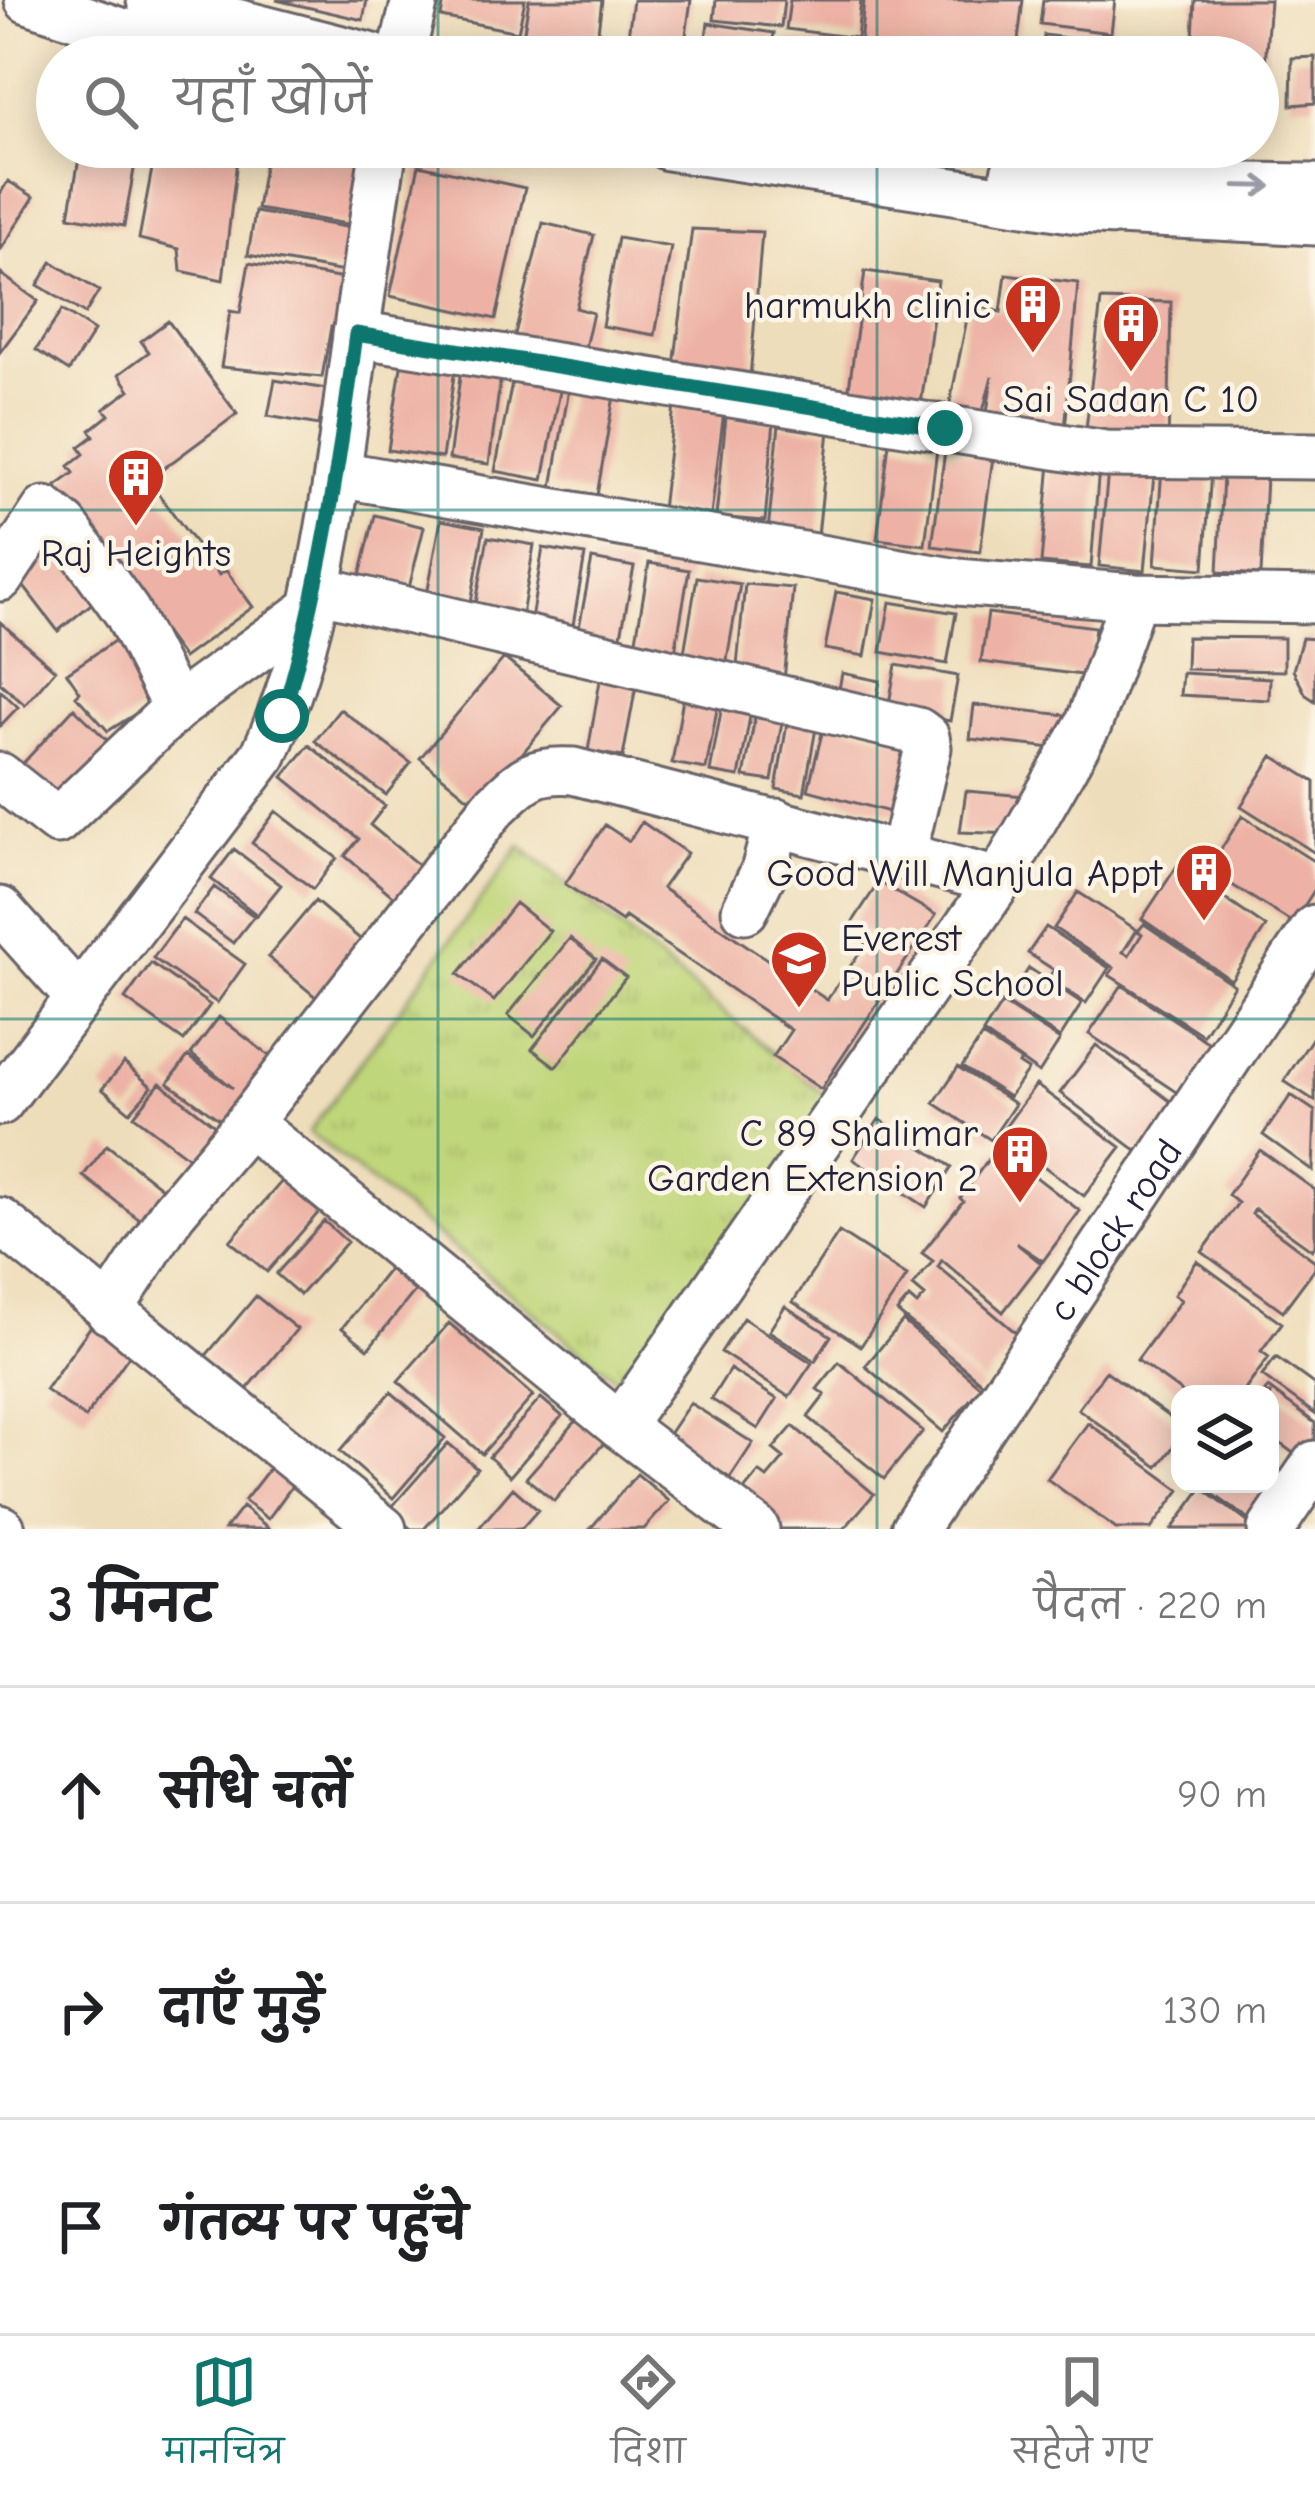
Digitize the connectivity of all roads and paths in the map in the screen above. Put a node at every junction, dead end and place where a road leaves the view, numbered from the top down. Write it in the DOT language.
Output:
graph roads {
  1 [pos="28,0"];
  2 [pos="150,0"];
  3 [pos="415,0"];
  4 [pos="142,36"];
  5 [pos="291,36"];
  6 [pos="406,36"];
  7 [pos="381,168"];
  8 [pos="804,168"];
  9 [pos="968,168"];
  10 [pos="1315,187"];
  11 [pos="1315,223"];
  12 [pos="356,334"];
  13 [pos="1315,456"];
  14 [pos="338,474"];
  15 [pos="0,578"];
  16 [pos="1134,597"];
  17 [pos="315,599"];
  18 [pos="1315,600"];
  19 [pos="176,708"];
  20 [pos="0,776"];
  21 [pos="777,822"];
  22 [pos="903,854"];
  23 [pos="999,881"];
  24 [pos="0,910"];
  25 [pos="745,910"];
  26 [pos="1315,928"];
  27 [pos="80,998"];
  28 [pos="0,1102"];
  29 [pos="248,1123"];
  30 [pos="0,1221"];
  31 [pos="109,1311"];
  32 [pos="620,1426"];
  33 [pos="1315,1464"];
  34 [pos="383,1529"];
  35 [pos="756,1529"];
  36 [pos="914,1529"];
  37 [pos="1271,1529"];
  1 -- 4 [label="street"];
  2 -- 5 [label="street"];
  3 -- 6 [label="street"];
  7 -- 12 [label="street"];
  8 -- 11 [label="street"];
  9 -- 10 [label="street, one-way"];
  12 -- 13 [label="street"];
  12 -- 14 [label="street"];
  14 -- 16 [label="street"];
  14 -- 17 [label="street"];
  15 -- 19 [label="street"];
  16 -- 18 [label="street"];
  16 -- 23 [label="street"];
  17 -- 19 [label="street"];
  17 -- 22 [label="street"];
  17 -- 27 [label="street"];
  19 -- 20 [label="street"];
  21 -- 22 [label="street"];
  21 -- 25 [label="street"];
  21 -- 29 [label="street"];
  22 -- 23 [label="street"];
  23 -- 32 [label="street"];
  24 -- 27 [label="street"];
  26 -- 36 [label="street, c block road"];
  27 -- 28 [label="street"];
  29 -- 31 [label="street"];
  29 -- 32 [label="street"];
  30 -- 31 [label="street"];
  31 -- 34 [label="street"];
  32 -- 35 [label="street"];
  33 -- 37 [label="street"];
}
